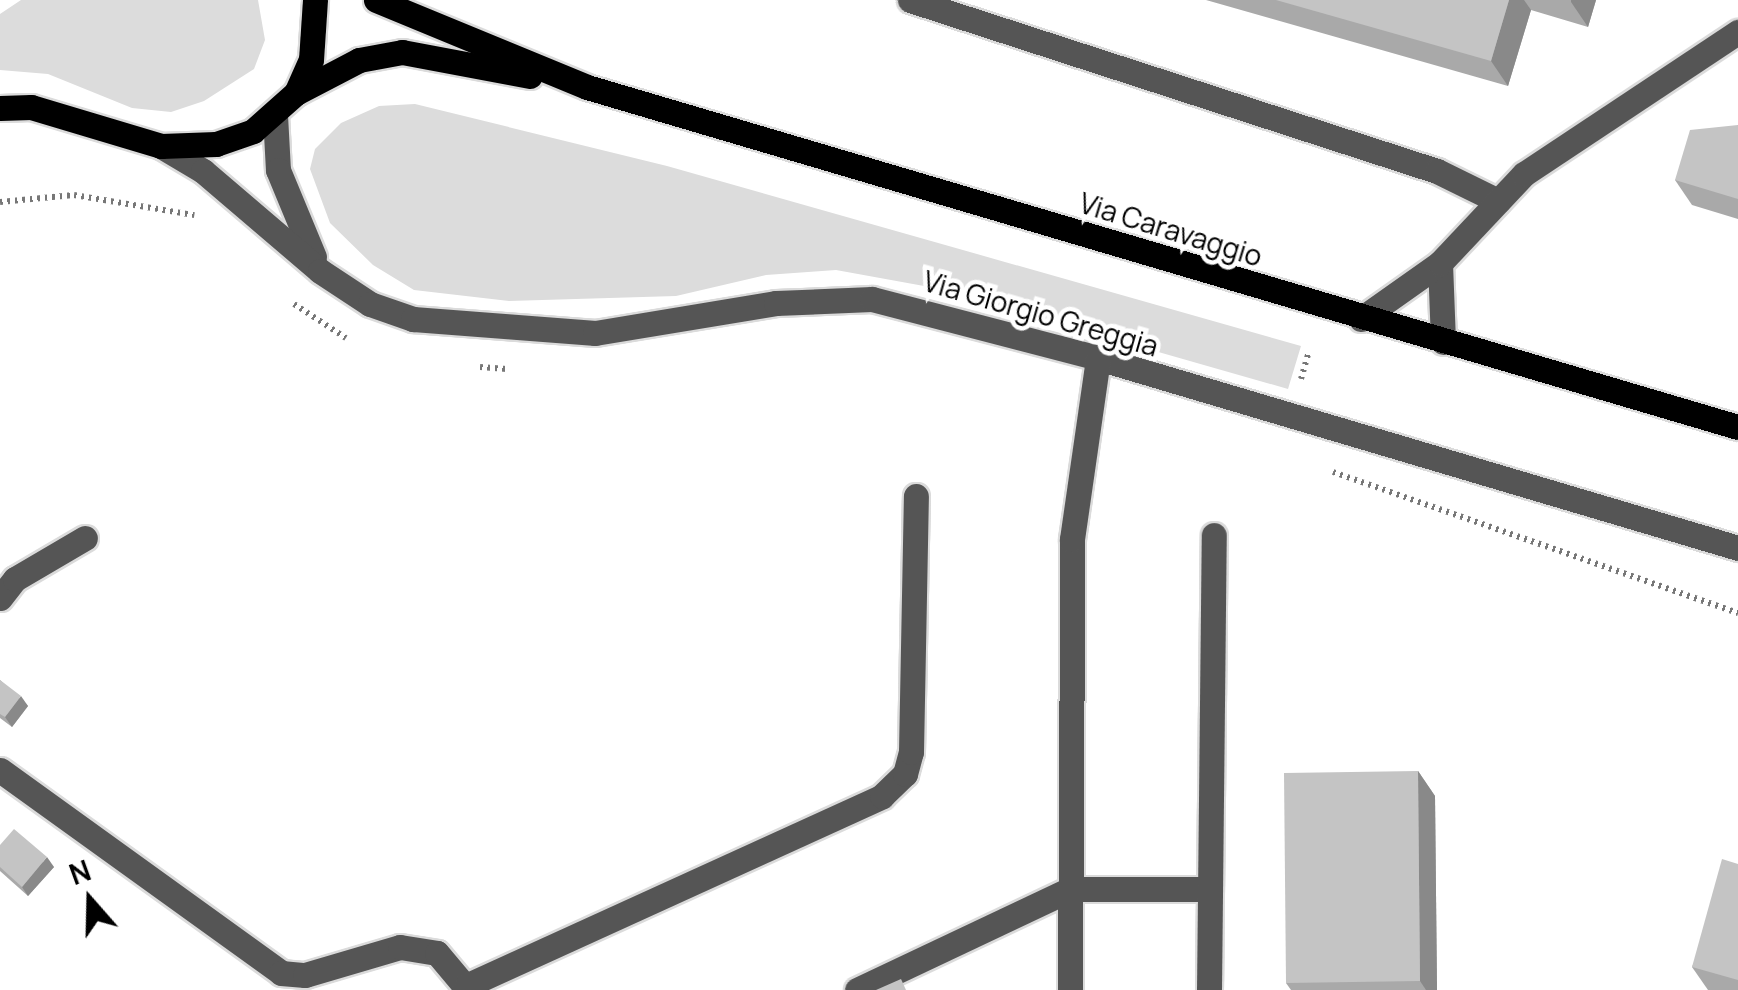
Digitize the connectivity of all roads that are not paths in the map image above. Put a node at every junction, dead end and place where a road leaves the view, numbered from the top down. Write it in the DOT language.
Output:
graph roads {
  1 [pos="315,0"];
  2 [pos="376,0"];
  3 [pos="910,0"];
  4 [pos="1738,32"];
  5 [pos="586,86"];
  6 [pos="296,92"];
  7 [pos="0,108"];
  8 [pos="275,115"];
  9 [pos="161,146"];
  10 [pos="1498,200"];
  11 [pos="1440,263"];
  12 [pos="320,271"];
  13 [pos="1361,318"];
  14 [pos="1444,342"];
  15 [pos="1098,358"];
  16 [pos="1738,427"];
  17 [pos="916,496"];
  18 [pos="1214,536"];
  19 [pos="84,538"];
  20 [pos="1738,548"];
  21 [pos="0,598"];
  22 [pos="0,770"];
  23 [pos="1071,889"];
  24 [pos="1210,889"];
  25 [pos="467,988"];
  26 [pos="857,990"];
  27 [pos="1070,990"];
  28 [pos="1209,990"];
  1 -- 6 [label="main road, Via Caravaggio"];
  2 -- 5 [label="main road, Via Caravaggio"];
  3 -- 10 [label="street"];
  4 -- 10 [label="street"];
  5 -- 6 [label="main road, Via Caravaggio"];
  5 -- 13 [label="main road, Via Caravaggio"];
  6 -- 8 [label="main road, Via Caravaggio"];
  7 -- 9 [label="main road, Via Caravaggio"];
  8 -- 9 [label="main road, Via Caravaggio"];
  8 -- 12 [label="street"];
  9 -- 12 [label="street, Via Giorgio Greggia"];
  10 -- 11 [label="street"];
  11 -- 13 [label="street"];
  11 -- 14 [label="street"];
  12 -- 15 [label="street, Via Giorgio Greggia"];
  13 -- 14 [label="main road, Via Caravaggio"];
  14 -- 16 [label="main road, Via Caravaggio"];
  15 -- 20 [label="street, Via Giorgio Greggia"];
  15 -- 23 [label="street"];
  17 -- 25 [label="street"];
  18 -- 24 [label="street"];
  19 -- 21 [label="street"];
  22 -- 25 [label="street"];
  23 -- 24 [label="street"];
  23 -- 26 [label="street"];
  23 -- 27 [label="street"];
  24 -- 28 [label="street"];
}
